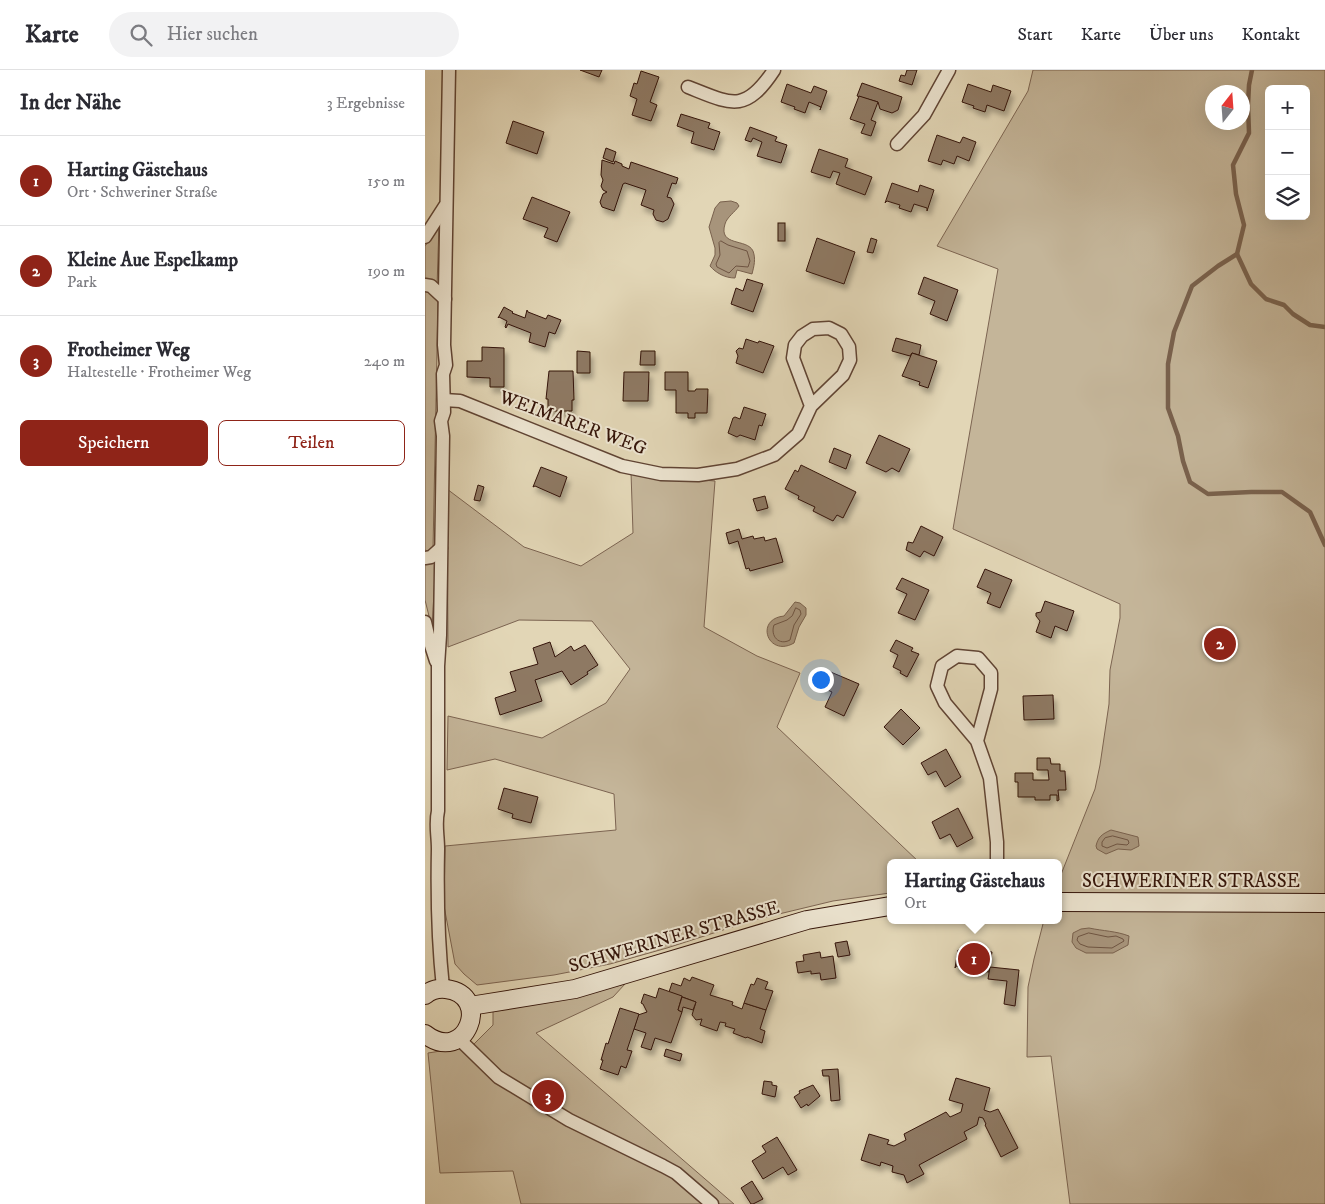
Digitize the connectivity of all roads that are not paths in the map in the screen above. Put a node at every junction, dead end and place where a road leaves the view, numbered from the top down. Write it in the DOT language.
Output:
graph roads {
  1 [pos="449,70"];
  2 [pos="774,70"];
  3 [pos="949,70"];
  4 [pos="688,87"];
  5 [pos="897,144"];
  6 [pos="445,206"];
  7 [pos="425,237"];
  8 [pos="425,285"];
  9 [pos="445,299"];
  10 [pos="444,400"];
  11 [pos="811,406"];
  12 [pos="441,548"];
  13 [pos="425,558"];
  14 [pos="425,622"];
  15 [pos="438,666"];
  16 [pos="977,741"];
  17 [pos="997,859"];
  18 [pos="1062,902"];
  19 [pos="1325,903"];
  20 [pos="887,907"];
  21 [pos="443,988"];
  22 [pos="425,995"];
  23 [pos="470,1006"];
  24 [pos="425,1034"];
  25 [pos="459,1039"];
  26 [pos="712,1204"];
  1 -- 6 [label="street"];
  2 -- 4 [label="street"];
  3 -- 5 [label="street"];
  6 -- 7 [label="street"];
  6 -- 9 [label="street"];
  8 -- 9 [label="street"];
  9 -- 10 [label="street"];
  10 -- 11 [label="street, WEIMARER WEG"];
  10 -- 12 [label="street"];
  11 -- 11 [label="street, WEIMARER WEG"];
  12 -- 13 [label="street"];
  12 -- 15 [label="street"];
  14 -- 15 [label="street"];
  15 -- 21 [label="street"];
  16 -- 16 [label="street"];
  16 -- 17 [label="street"];
  18 -- 19 [label="street, SCHWERINER STRASSE"];
  20 -- 23 [label="street, SCHWERINER STRASSE"];
  21 -- 22 [label="street"];
  21 -- 23 [label="street"];
  23 -- 25 [label="street"];
  24 -- 25 [label="street"];
  25 -- 26 [label="street"];
}
